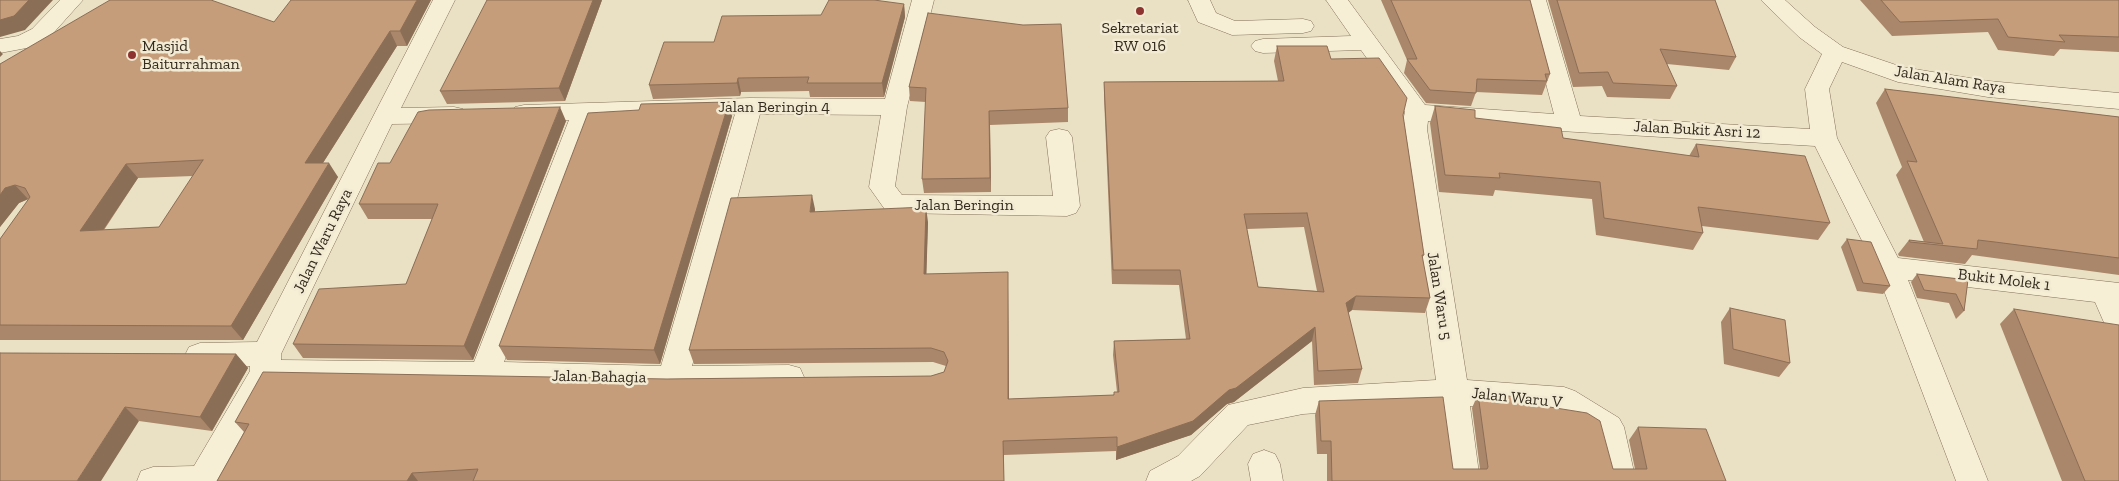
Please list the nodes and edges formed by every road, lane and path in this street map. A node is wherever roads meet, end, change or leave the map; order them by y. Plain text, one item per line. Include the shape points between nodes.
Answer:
1 (72, 0) edge
2 (444, 0) edge
3 (923, 0) edge
4 (1199, 0) edge
5 (1337, 0) edge
6 (1535, 0) edge
7 (1772, 0) edge
8 (1304, 26) dead end
9 (1368, 43) junction
10 (0, 46) edge
11 (1263, 46) dead end
12 (1835, 52) junction
13 (2119, 101) edge
14 (750, 106) junction
15 (895, 107) junction
16 (585, 111) junction
17 (1417, 112) junction
18 (384, 116) junction
19 (1570, 122) junction
20 (1059, 137) dead end
21 (1824, 138) junction
22 (1889, 267) junction
23 (2112, 293) edge
24 (2119, 326) edge
25 (178, 354) edge
26 (266, 363) junction
27 (484, 374) junction
28 (817, 377) edge
29 (673, 379) junction
30 (1453, 392) junction
31 (203, 480) edge
32 (153, 481) edge
33 (1162, 481) edge
34 (1464, 481) edge
35 (1620, 481) edge
36 (1972, 481) edge

1 - 10 street via 40,34 24,42
2 - 18 street, Jalan Waru Raya
3 - 15 street
4 - 8 street via 1206,17 1232,28
5 - 9 street
6 - 19 street
7 - 12 street, Jalan Alam Raya
9 - 11 street
9 - 17 street
12 - 13 street, Jalan Alam Raya via 1898,74 1988,89
12 - 21 street via 1817,89
14 - 15 street, Jalan Beringin 4
14 - 16 street, Jalan Beringin 4
14 - 29 street
15 - 20 street, Jalan Beringin via 882,187 895,204 1067,206
16 - 18 street, Jalan Beringin 4
16 - 27 street
17 - 19 street, Jalan Bukit Asri 12
17 - 30 street, Jalan Waru 5 via 1414,129
18 - 26 street, Jalan Waru Raya
19 - 21 street, Jalan Bukit Asri 12
21 - 22 street
22 - 23 street, Bukit Molek 1
22 - 36 street
23 - 24 street
25 - 26 street, Jalan Bahagia
26 - 27 street, Jalan Bahagia
26 - 31 street, Jalan Waru Raya
27 - 29 street, Jalan Bahagia
28 - 29 street, Jalan Bahagia
30 - 33 street, Jalan Waru V via 1303,401 1239,414 1189,466
30 - 34 street, Jalan Waru 5
30 - 35 street, Jalan Waru V via 1564,400 1608,427
31 - 32 street

